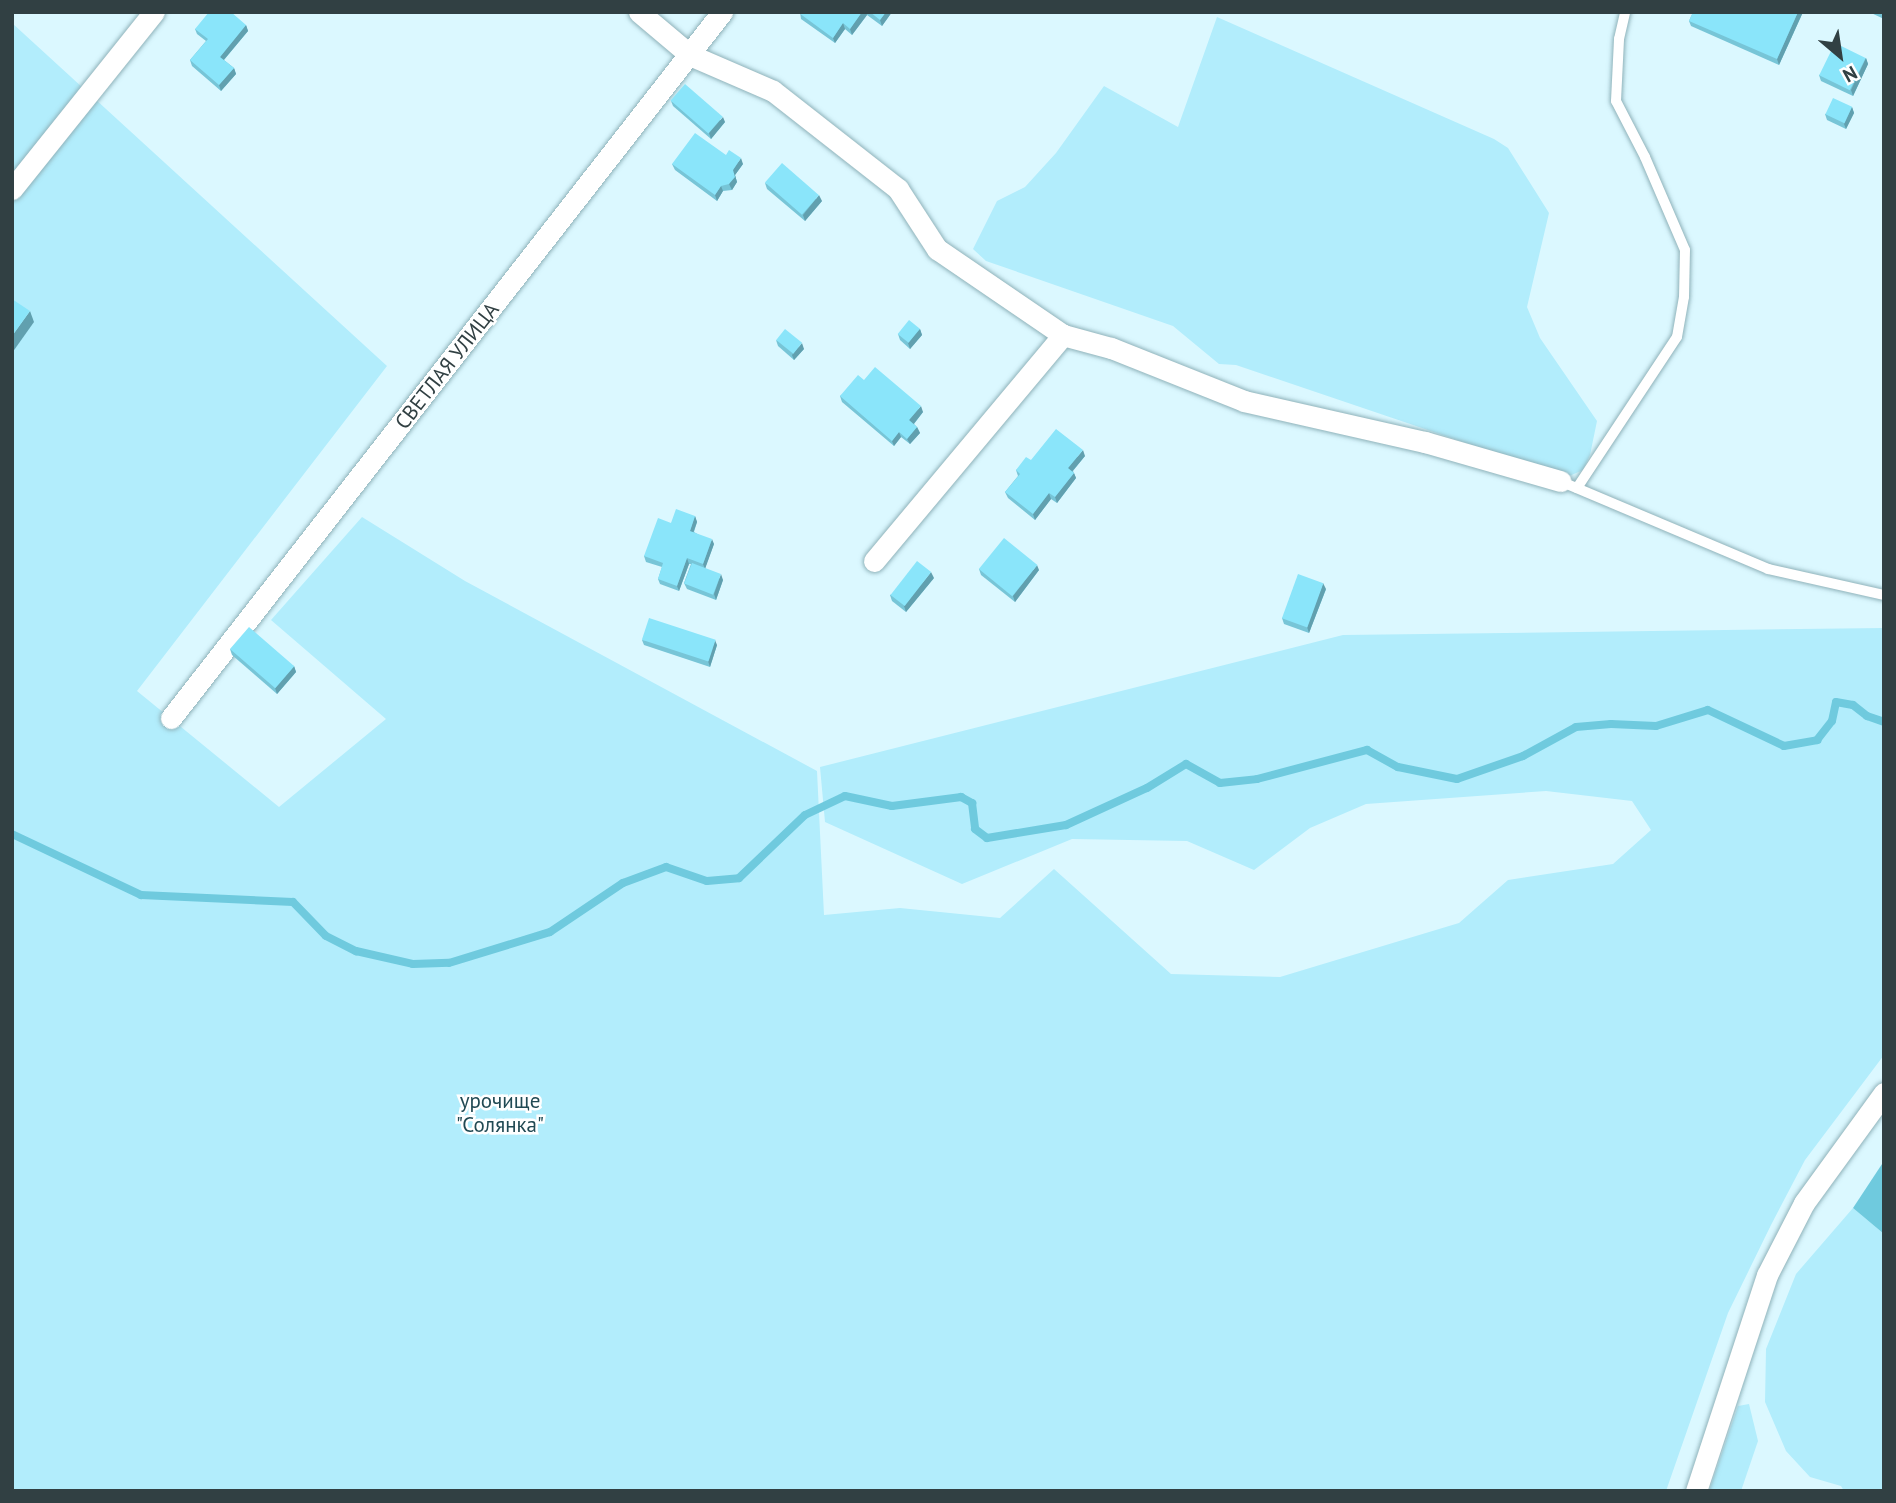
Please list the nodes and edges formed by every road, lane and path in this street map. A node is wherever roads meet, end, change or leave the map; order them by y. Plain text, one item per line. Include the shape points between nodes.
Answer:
1 (154, 12) edge
2 (639, 12) edge
3 (722, 12) edge
4 (1625, 12) edge
5 (690, 55) junction
6 (12, 189) edge
7 (1063, 335) junction
8 (1568, 484) junction
9 (874, 561) dead end
10 (1884, 595) edge
11 (171, 718) dead end
12 (1884, 1093) edge
13 (1696, 1491) edge

1 - 6 street
2 - 5 street
3 - 5 street, СВЕТЛАЯ УЛИЦА
4 - 8 lane via 1616,101 1685,250 1684,298 1677,337
5 - 7 street via 773,91 898,189 937,249
5 - 11 street, СВЕТЛАЯ УЛИЦА
7 - 8 street via 1111,348 1244,401 1425,442
7 - 9 street
8 - 10 lane via 1768,569
12 - 13 street via 1804,1203 1767,1275

